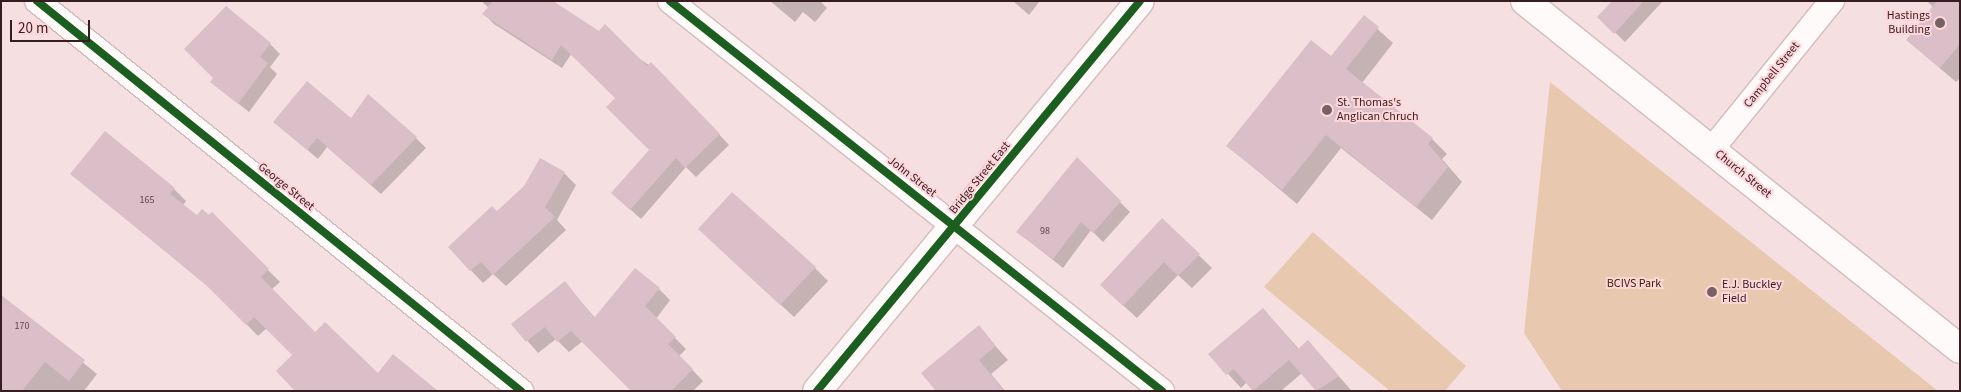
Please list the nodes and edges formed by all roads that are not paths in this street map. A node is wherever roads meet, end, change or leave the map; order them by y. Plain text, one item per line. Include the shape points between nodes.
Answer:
1 (37, 1) edge
2 (670, 1) edge
3 (1140, 1) edge
4 (1525, 1) edge
5 (1832, 1) edge
6 (1712, 149) junction
7 (956, 225) junction
8 (1960, 349) edge
9 (522, 391) edge
10 (817, 391) edge
11 (1162, 391) edge

1 - 9 street, George Street
2 - 7 street, John Street
3 - 7 street, Bridge Street East
4 - 6 street, Church Street
5 - 6 street, Campbell Street
6 - 8 street, Church Street
7 - 10 street, Bridge Street East
7 - 11 street, John Street

